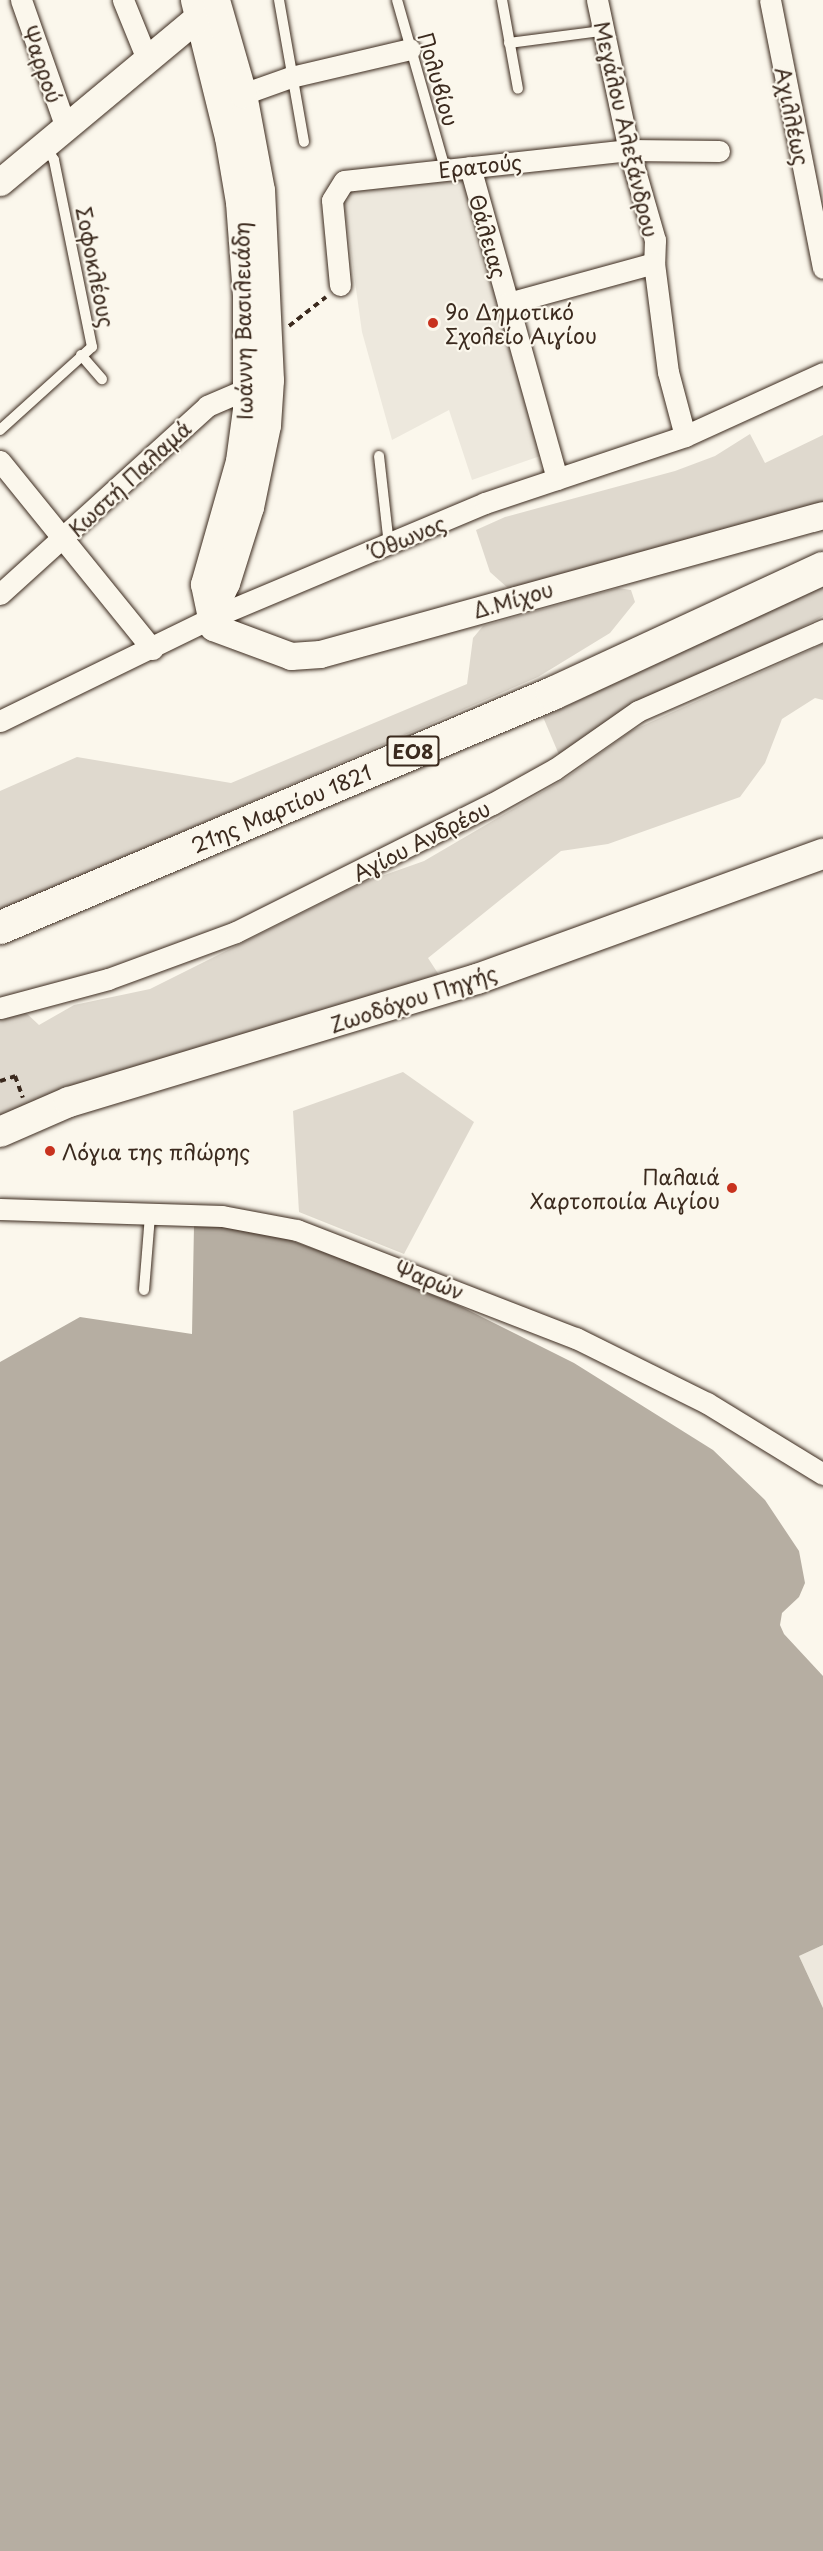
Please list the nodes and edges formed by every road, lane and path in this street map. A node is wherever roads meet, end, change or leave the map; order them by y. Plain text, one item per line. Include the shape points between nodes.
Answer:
1 (21, 0) edge
2 (123, 0) edge
3 (279, 0) edge
4 (397, 0) edge
5 (502, 0) edge
6 (597, 0) edge
7 (770, 0) edge
8 (208, 3) edge
9 (602, 31) junction
10 (509, 44) junction
11 (410, 49) junction
12 (147, 59) junction
13 (291, 77) junction
14 (518, 89) dead end
15 (243, 94) junction
16 (66, 128) junction
17 (304, 142) dead end
18 (45, 146) junction
19 (629, 150) junction
20 (719, 151) dead end
21 (470, 167) junction
22 (445, 169) junction
23 (0, 182) edge
24 (654, 262) junction
25 (823, 268) edge
26 (340, 285) joint
27 (508, 303) junction
28 (268, 342) junction
29 (81, 355) junction
30 (823, 373) edge
31 (102, 378) dead end
32 (258, 384) junction
33 (0, 430) edge
34 (685, 436) junction
35 (379, 456) dead end
36 (0, 461) edge
37 (557, 479) junction
38 (823, 515) edge
39 (63, 540) junction
40 (389, 545) junction
41 (823, 568) edge
42 (0, 594) edge
43 (209, 620) junction
44 (823, 630) edge
45 (152, 649) junction
46 (0, 721) edge
47 (823, 854) edge
48 (0, 927) edge
49 (0, 1008) edge
50 (15, 1076) dead end
51 (0, 1081) edge
52 (0, 1132) edge
53 (0, 1209) edge
54 (150, 1215) junction
55 (144, 1290) dead end
56 (823, 1474) edge

1 - 16 street, Ψαρρού
2 - 12 street
3 - 13 lane
4 - 11 lane, Πολυβίου
5 - 10 lane
6 - 9 street, Μεγάλου Αλεξάνδρου
7 - 25 street, Αχιλλέως
8 - 12 street
8 - 15 street, Ιωάννη Βασιλειάδη
8 - 32 street, Ιωάννη Βασιλειάδη via 239,202
9 - 10 lane
9 - 19 street, Μεγάλου Αλεξάνδρου
10 - 14 lane
11 - 13 street
11 - 22 lane, Πολυβίου
12 - 16 street
13 - 15 street
13 - 17 lane
15 - 28 street, Ιωάννη Βασιλειάδη via 261,190
16 - 18 street
18 - 23 street
18 - 29 lane, Σοφοκλέους via 54,160 92,347
19 - 20 street, Ερατούς
19 - 21 street, Ερατούς
19 - 24 street, Μεγάλου Αλεξάνδρου via 655,240
21 - 22 street, Ερατούς
21 - 27 street, Θάλειας
22 - 26 street, Ερατούς via 352,179 336,189 332,200
24 - 27 street
24 - 34 street, Μεγάλου Αλεξάνδρου via 668,372
26 - 28 path
27 - 37 street, Θάλειας
28 - 32 street, Ιωάννη Βασιλειάδη
29 - 31 lane
29 - 33 lane, Σοφοκλέους
30 - 34 street, Όθωνος
32 - 39 street, Κωστή Παλαμά via 207,406
32 - 43 street, Ιωάννη Βασιλειάδη via 267,425 250,507 226,583
34 - 37 street, Όθωνος
35 - 40 lane
36 - 39 street
37 - 40 street, Όθωνος via 485,503
38 - 43 street, Δ.Μίχου via 320,654 291,656 231,635 213,627
39 - 42 street, Κωστή Παλαμά
39 - 45 street
40 - 43 street, Όθωνος
41 - 48 main road, 21ης Μαρτίου 1821 / ΕΟ8 via 552,693
43 - 45 street, Όθωνος
44 - 49 street, Αγίου Ανδρέου via 638,711 589,746 492,804 236,932 108,979
45 - 46 street, Όθωνος
47 - 52 main road, Ζωοδόχου Πηγής via 477,979 69,1102
50 - 51 path
53 - 54 street, Ψαρών
54 - 55 lane
54 - 56 street, Ψαρών via 222,1216 268,1223 369,1255 621,1358 707,1403

